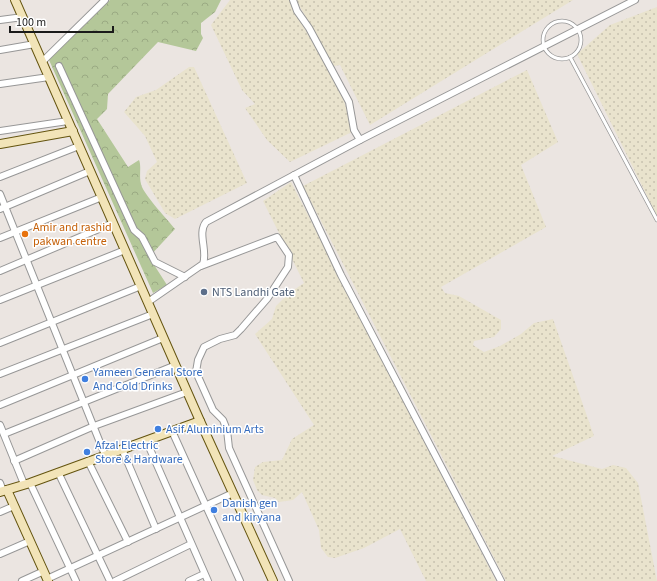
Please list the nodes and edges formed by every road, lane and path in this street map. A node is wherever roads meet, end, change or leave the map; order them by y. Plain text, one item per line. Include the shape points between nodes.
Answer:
1 (15, 0) edge
2 (105, 0) edge
3 (293, 0) edge
4 (635, 0) edge
5 (23, 17) junction
6 (0, 20) edge
7 (577, 30) junction
8 (35, 44) junction
9 (544, 47) junction
10 (0, 50) edge
11 (570, 57) junction
12 (42, 62) junction
13 (59, 66) dead end
14 (49, 77) junction
15 (0, 84) edge
16 (68, 121) junction
17 (0, 131) edge
18 (73, 131) junction
19 (360, 140) junction
20 (0, 144) edge
21 (79, 146) junction
22 (90, 171) junction
23 (294, 175) junction
24 (0, 177) edge
25 (0, 194) edge
26 (102, 197) junction
27 (3, 208) edge
28 (657, 220) edge
29 (113, 223) junction
30 (15, 231) junction
31 (0, 238) edge
32 (125, 250) junction
33 (27, 260) junction
34 (200, 267) junction
35 (0, 271) edge
36 (185, 277) junction
37 (38, 285) junction
38 (141, 286) junction
39 (0, 300) edge
40 (148, 302) junction
41 (153, 314) junction
42 (52, 322) junction
43 (163, 338) junction
44 (0, 342) edge
45 (64, 349) junction
46 (176, 365) junction
47 (0, 374) edge
48 (73, 375) junction
49 (187, 392) junction
50 (84, 401) junction
51 (0, 405) edge
52 (200, 421) junction
53 (0, 425) edge
54 (94, 426) junction
55 (172, 431) junction
56 (4, 434) junction
57 (146, 440) junction
58 (122, 449) junction
59 (105, 455) junction
60 (14, 461) junction
61 (88, 461) junction
62 (58, 472) junction
63 (27, 483) junction
64 (2, 489) edge
65 (233, 494) junction
66 (14, 506) junction
67 (206, 506) junction
68 (0, 512) edge
69 (180, 518) junction
70 (156, 529) junction
71 (30, 541) junction
72 (128, 542) junction
73 (191, 544) junction
74 (0, 554) edge
75 (98, 556) junction
76 (70, 569) junction
77 (44, 571) junction
78 (204, 574) junction
79 (48, 580) edge
80 (22, 581) edge
81 (76, 581) edge
82 (110, 581) edge
83 (115, 581) edge
84 (189, 581) edge
85 (208, 581) edge
86 (240, 581) edge
87 (273, 581) edge
88 (289, 581) edge
89 (501, 581) edge

1 - 5 street
2 - 12 street
3 - 19 street via 349,102 354,130
4 - 7 street
5 - 6 street
5 - 8 street
7 - 9 street
7 - 9 lane via 564,21 553,23 545,31
7 - 11 lane via 580,36 579,48
8 - 10 street
8 - 12 street
9 - 11 lane via 548,54 555,58
9 - 19 street
11 - 28 lane
12 - 14 street
13 - 36 street via 134,230 142,237 155,262
14 - 15 street
14 - 16 street
16 - 17 street
16 - 18 street
18 - 20 street
18 - 21 street
19 - 23 street
21 - 22 street
21 - 24 street
22 - 26 street
22 - 27 street
23 - 34 street via 206,222 202,228 205,257
23 - 89 street via 341,275
25 - 27 street
26 - 29 street
26 - 30 street
27 - 30 street
29 - 32 street
29 - 33 street
30 - 31 street
30 - 33 street
32 - 37 street
32 - 38 street
33 - 35 street
33 - 37 street
34 - 36 street
34 - 88 street via 277,237 289,255 288,267 267,299 235,335 220,339 204,348 196,372 213,410 223,420 229,448
36 - 40 street
37 - 39 street
37 - 42 street
38 - 40 street
38 - 42 street
40 - 41 street
41 - 43 street
41 - 45 street
42 - 44 street
42 - 45 street
43 - 46 street
43 - 48 street
45 - 47 street
45 - 48 street
46 - 49 street
46 - 50 street
48 - 50 street
48 - 51 street
49 - 52 street
49 - 54 street
50 - 54 street
50 - 56 street
52 - 55 street
52 - 65 street
53 - 56 street
54 - 59 street
54 - 60 street
55 - 57 street
55 - 67 street
56 - 60 street
57 - 58 street
57 - 69 street
58 - 59 street
58 - 70 street
59 - 61 street
60 - 63 street
61 - 62 street
61 - 72 street
62 - 63 street
62 - 75 street
63 - 64 street
63 - 76 street
64 - 66 street
65 - 67 street
65 - 87 street
66 - 68 street
66 - 71 street
67 - 69 street
67 - 86 street
69 - 70 street
69 - 73 street
70 - 72 street
71 - 74 street
71 - 77 street
72 - 75 street
73 - 78 street
73 - 83 street
75 - 76 street
75 - 82 street
76 - 79 street
76 - 81 street
77 - 79 street
77 - 80 street
78 - 84 street
78 - 85 street

